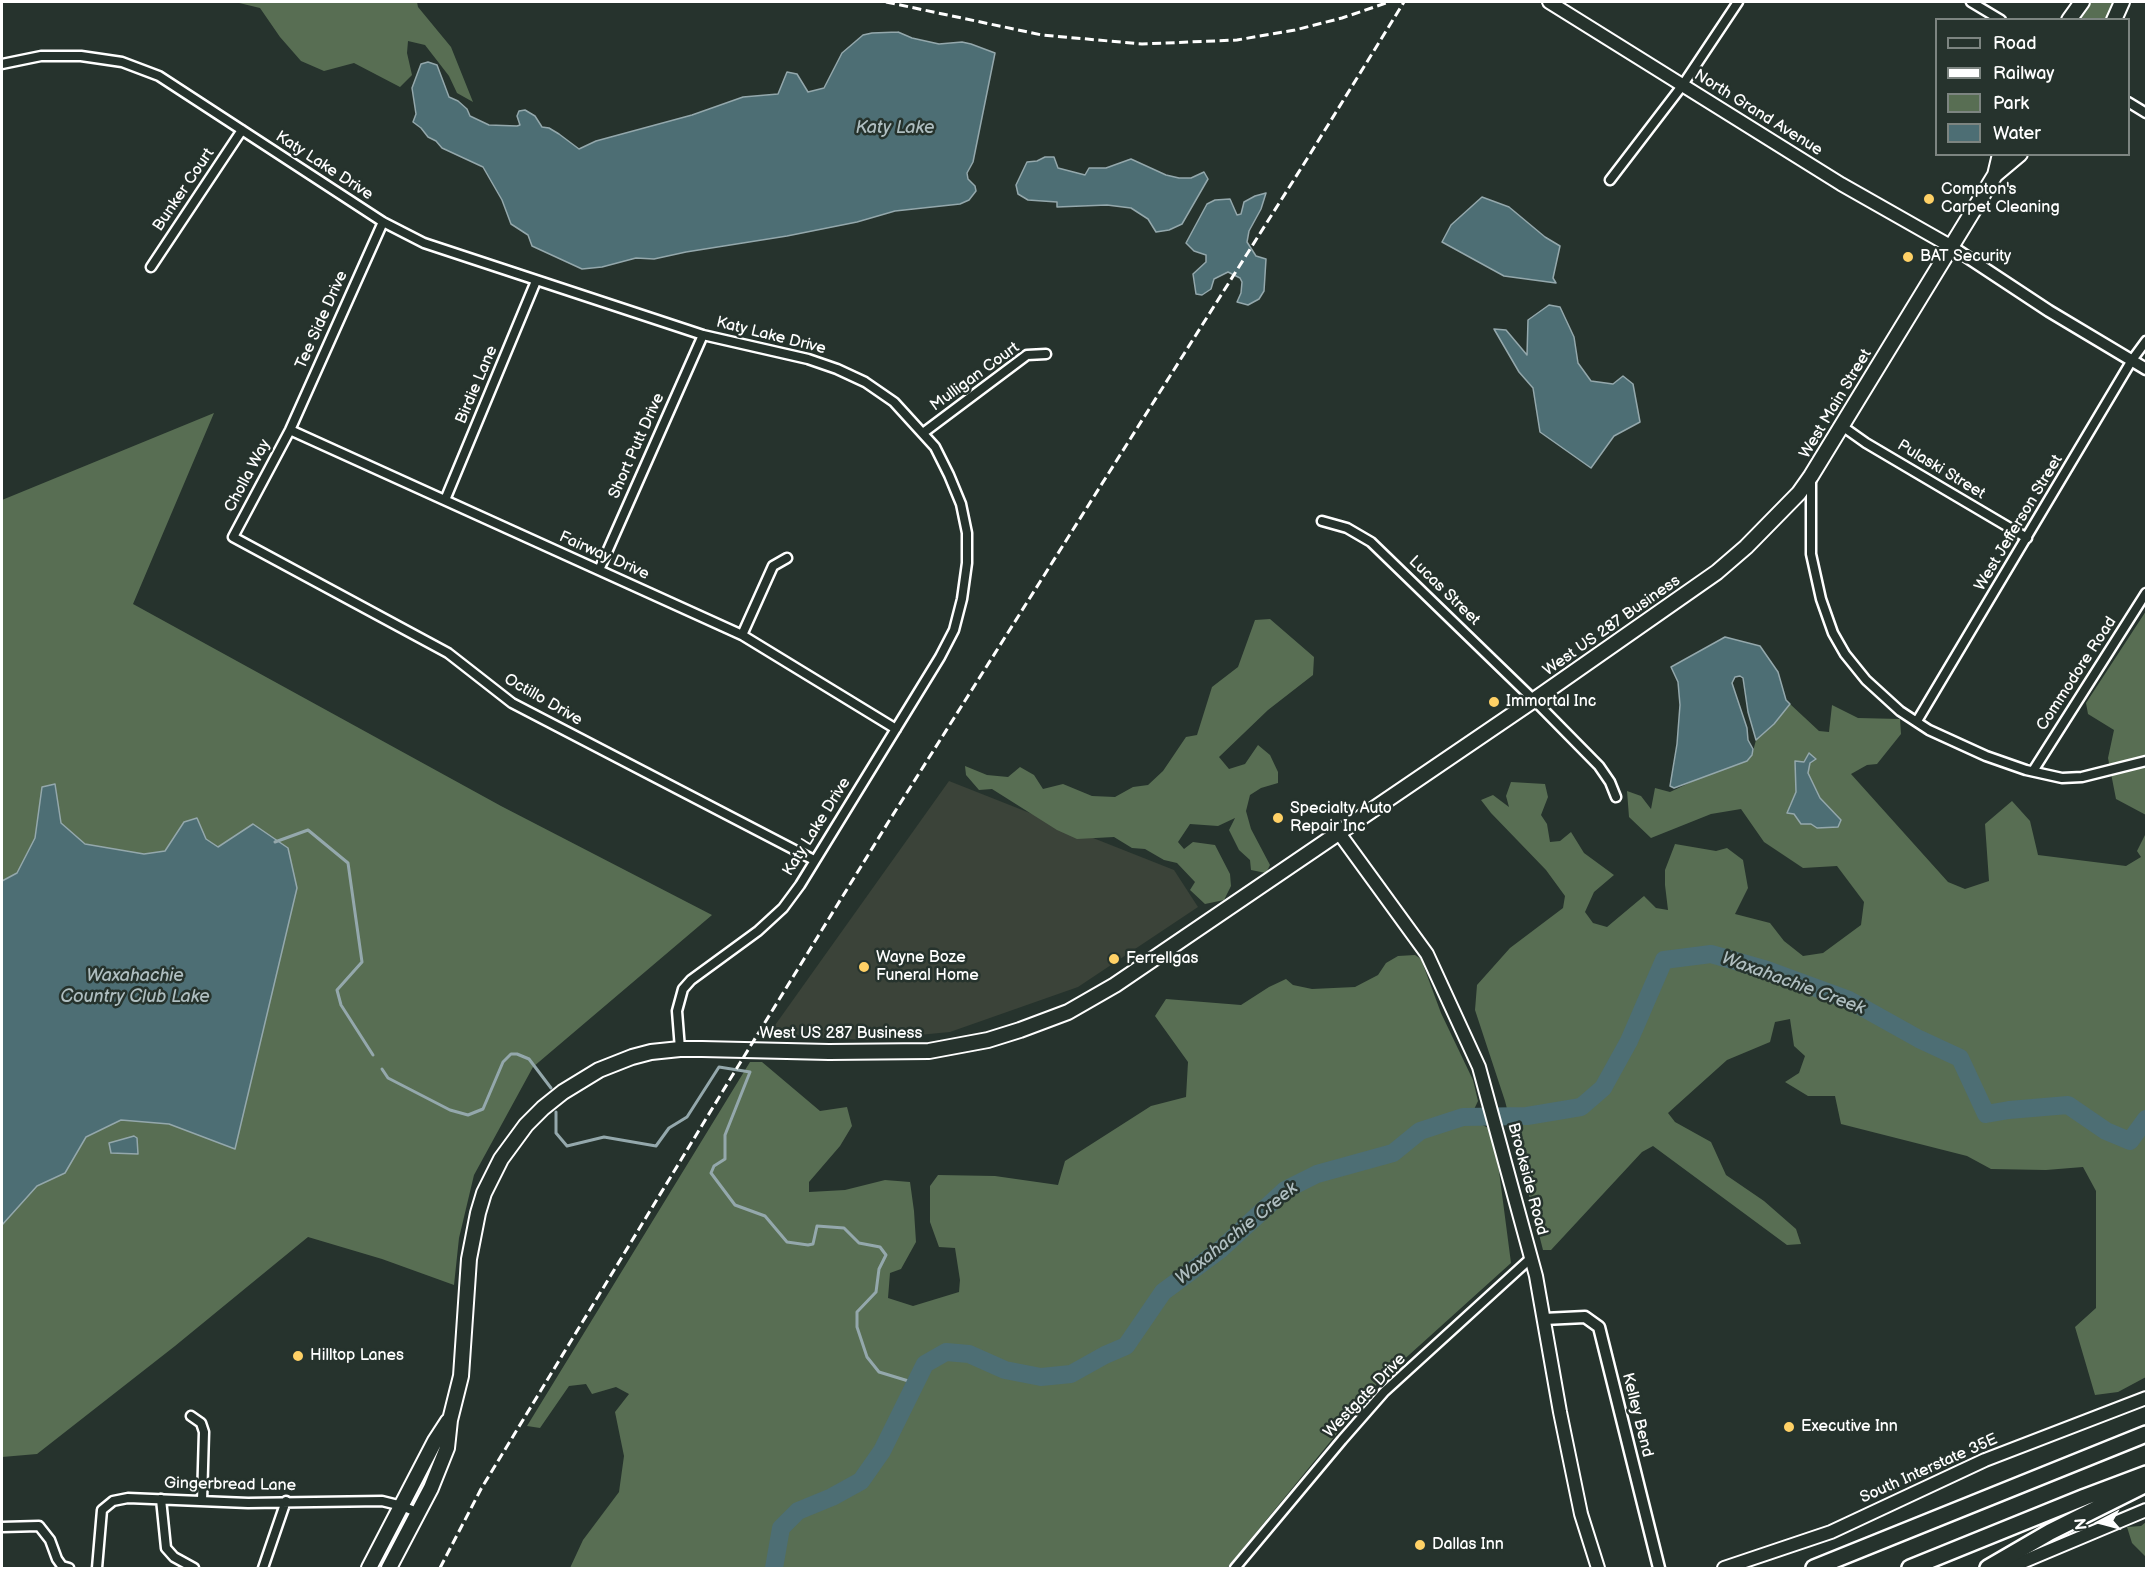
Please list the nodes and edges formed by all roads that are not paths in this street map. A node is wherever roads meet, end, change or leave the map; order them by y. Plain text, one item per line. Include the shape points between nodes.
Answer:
1 (1549, 2) edge
2 (1738, 2) edge
3 (1971, 2) edge
4 (2082, 2) edge
5 (2122, 2) edge
6 (1998, 18) edge
7 (2070, 18) edge
8 (2115, 18) edge
9 (2, 64) edge
10 (1683, 86) junction
11 (2130, 103) edge
12 (2146, 113) edge
13 (242, 130) junction
14 (2000, 156) edge
15 (2018, 156) edge
16 (1995, 175) junction
17 (1610, 180) dead end
18 (383, 222) junction
19 (1952, 247) junction
20 (151, 267) dead end
21 (536, 281) junction
22 (703, 335) junction
23 (2146, 341) edge
24 (1047, 354) dead end
25 (2132, 360) junction
26 (2146, 369) edge
27 (1842, 426) junction
28 (290, 430) junction
29 (923, 433) junction
30 (1811, 476) junction
31 (445, 500) junction
32 (1322, 521) dead end
33 (233, 537) joint
34 (2027, 538) junction
35 (787, 558) dead end
36 (599, 570) junction
37 (2146, 593) edge
38 (742, 635) junction
39 (1534, 700) junction
40 (1917, 721) junction
41 (896, 729) junction
42 (2146, 761) edge
43 (2033, 771) junction
44 (1616, 797) dead end
45 (1339, 833) junction
46 (814, 860) junction
47 (680, 1049) junction
48 (1531, 1258) junction
49 (1544, 1319) junction
50 (2146, 1398) edge
51 (191, 1416) dead end
52 (450, 1419) junction
53 (2146, 1434) edge
54 (2146, 1474) edge
55 (2146, 1484) edge
56 (161, 1499) junction
57 (202, 1501) junction
58 (286, 1501) junction
59 (402, 1506) junction
60 (2146, 1510) edge
61 (419, 1513) junction
62 (2, 1527) edge
63 (69, 1569) edge
64 (97, 1569) edge
65 (194, 1569) edge
66 (263, 1569) edge
67 (369, 1569) edge
68 (389, 1569) edge
69 (1235, 1569) edge
70 (1598, 1569) edge
71 (1659, 1569) edge
72 (1724, 1569) edge
73 (1814, 1569) edge
74 (1910, 1569) edge
75 (1988, 1569) edge
76 (2008, 1569) edge

1 - 10 main road, North Grand Avenue
2 - 10 street
3 - 6 street
4 - 7 main road
5 - 8 main road
9 - 13 street, Katy Lake Drive via 41,56 122,62 159,76
10 - 17 street
10 - 19 main road, North Grand Avenue
11 - 12 street
13 - 18 street, Katy Lake Drive
13 - 20 street, Bunker Court
14 - 16 main road, West Main Street
15 - 16 main road, West Main Street
16 - 19 main road, West Main Street
18 - 21 street, Katy Lake Drive via 424,243
18 - 28 street, Tee Side Drive
19 - 25 street
19 - 27 main road, West Main Street
21 - 22 street, Katy Lake Drive
21 - 31 street, Birdie Lane
22 - 29 street, Katy Lake Drive via 808,359 865,381 894,402
22 - 36 street, Short Putt Drive
23 - 25 street, West Jefferson Street
24 - 29 street, Mulligan Court via 1027,355
25 - 26 street
25 - 34 street, West Jefferson Street
27 - 30 main road, West Main Street
27 - 34 street, Pulaski Street
28 - 31 street, Fairway Drive
28 - 33 street, Cholla Way
29 - 41 street, Katy Lake Drive via 935,447 960,504 967,533 967,563 954,630
30 - 39 main road, West US 287 Business via 1784,509 1717,572
30 - 40 street, West Main Street via 1811,554 1833,633 1866,680
31 - 36 street, Fairway Drive
32 - 39 street, Lucas Street via 1347,528 1371,543
33 - 46 street, Octillo Drive via 448,653 512,703
34 - 40 street, West Jefferson Street
35 - 38 street via 772,566
36 - 38 street, Fairway Drive
37 - 43 street, Commodore Road
38 - 41 street, Fairway Drive
39 - 44 street, Lucas Street via 1599,766
39 - 45 main road, West US 287 Business
40 - 43 street, West Main Street via 1986,756
41 - 46 street, Katy Lake Drive
42 - 43 street, West Main Street via 2082,777 2062,778
45 - 47 main road, West US 287 Business via 1115,985 1068,1012 1020,1030 929,1051
45 - 48 main road, Brookside Road via 1427,954 1471,1047
46 - 47 street, Katy Lake Drive via 783,908 683,989 677,1011
47 - 52 main road, West US 287 Business via 632,1057 583,1079 543,1107 501,1159 484,1193 473,1234 462,1369
48 - 49 main road, Brookside Road
48 - 69 street, Westgate Drive via 1384,1392
49 - 70 main road, Brookside Road via 1581,1514
49 - 71 street, Kelley Bend via 1585,1317 1599,1327
50 - 72 main road, South Interstate 35E via 1985,1460 1831,1532
51 - 57 street via 201,1423 204,1432
52 - 59 main road, West US 287 Business
52 - 61 main road, West US 287 Business via 447,1448
53 - 73 highway
54 - 74 highway
55 - 75 highway via 2050,1532
56 - 57 street, Gingerbread Lane
56 - 64 street, Gingerbread Lane via 128,1498 107,1504 102,1510
56 - 65 street via 166,1548
57 - 58 street, Gingerbread Lane
58 - 59 street, Gingerbread Lane via 382,1501
58 - 66 street
59 - 61 street, Gingerbread Lane
59 - 67 main road, West US 287 Business
60 - 76 main road
61 - 68 main road, West US 287 Business
62 - 63 street via 39,1526 57,1559

